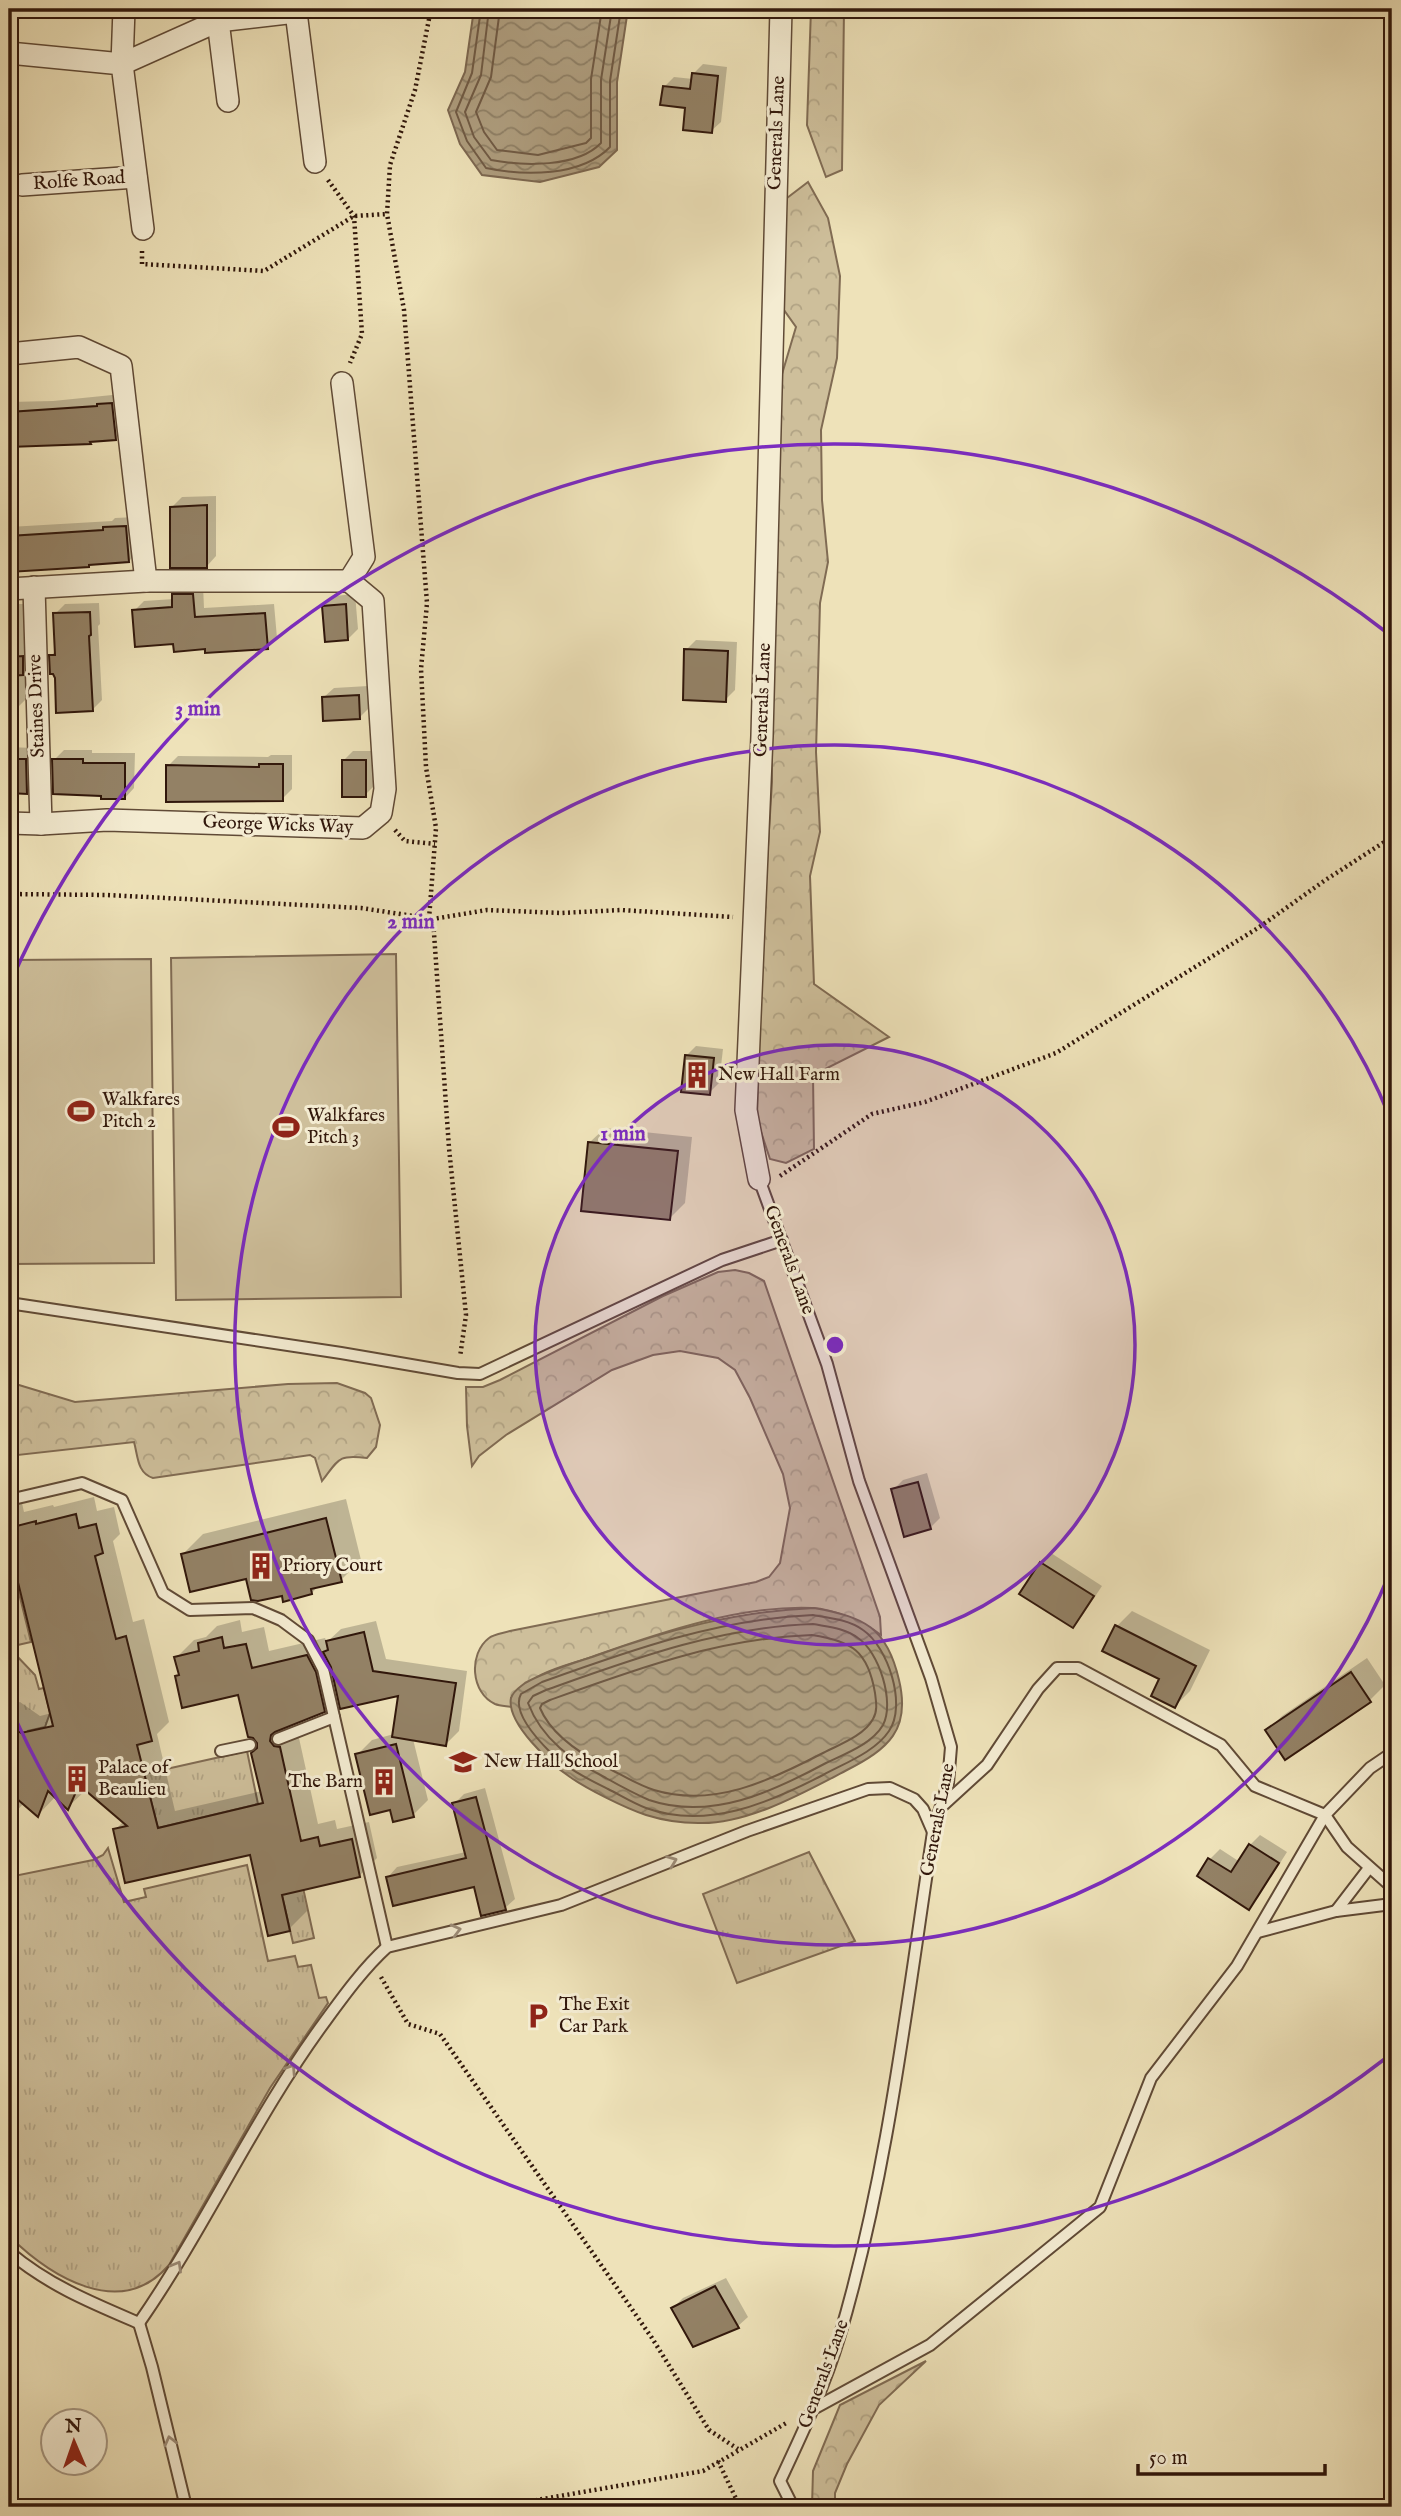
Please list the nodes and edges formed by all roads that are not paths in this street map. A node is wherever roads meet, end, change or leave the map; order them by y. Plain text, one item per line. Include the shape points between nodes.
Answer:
1 (124, 9) edge
2 (780, 9) edge
3 (296, 10) edge
4 (218, 22) junction
5 (9, 53) edge
6 (122, 64) junction
7 (228, 101) dead end
8 (315, 162) road end
9 (136, 177) junction
10 (22, 185) dead end
11 (143, 229) road end
12 (9, 354) edge
13 (342, 383) road end
14 (146, 581) junction
15 (349, 581) junction
16 (34, 587) junction
17 (9, 589) edge
18 (9, 823) edge
19 (41, 824) junction
20 (760, 1184) joint
21 (782, 1240) junction
22 (9, 1304) edge
23 (9, 1500) edge
24 (334, 1717) junction
25 (278, 1739) dead end
26 (250, 1745) dead end
27 (221, 1751) dead end
28 (1392, 1753) edge
29 (939, 1809) junction
30 (1325, 1815) junction
31 (933, 1832) junction
32 (1369, 1868) junction
33 (1392, 1887) edge
34 (1392, 1905) edge
35 (1336, 1911) junction
36 (1258, 1932) junction
37 (387, 1947) junction
38 (9, 2252) edge
39 (139, 2323) junction
40 (813, 2409) junction
41 (186, 2507) edge
42 (793, 2507) edge

1 - 6 street, Rolfe Road
2 - 20 street, Generals Lane via 746,1110
3 - 4 street
3 - 8 street
4 - 6 street
4 - 7 street
5 - 6 street
6 - 9 street, Rolfe Road
9 - 10 street, Rolfe Road
9 - 11 street, Rolfe Road
12 - 14 street via 79,347 121,366
13 - 15 street via 364,557
14 - 15 street
14 - 16 street
15 - 19 street, George Wicks Way via 373,601 386,789 381,813 363,828 107,820
16 - 17 street
16 - 19 street, Staines Drive
18 - 19 street, George Wicks Way
20 - 21 lane, Generals Lane
21 - 22 lane via 722,1260 480,1374
21 - 29 lane, Generals Lane via 951,1747 948,1783
23 - 24 lane via 82,1483 122,1500 163,1593 190,1611 253,1608 281,1620 308,1640 323,1669
24 - 25 lane
24 - 37 lane
26 - 27 lane
28 - 30 lane
29 - 30 lane via 988,1765 1057,1668 1078,1668 1221,1745 1255,1786
29 - 31 lane, Generals Lane
30 - 32 lane via 1347,1847
30 - 36 lane
37 -> 31 lane via 561,1905 868,1788 890,1788 914,1799
31 - 40 lane, Generals Lane via 879,2176 838,2341
32 - 33 lane
32 - 35 lane
34 - 35 lane
35 - 36 lane
36 - 40 lane via 1151,2078 1100,2207 930,2344
39 -> 37 lane via 171,2277 296,2061 369,1963
38 - 39 lane via 64,2290
41 -> 39 lane
40 - 42 lane, Generals Lane via 780,2480

